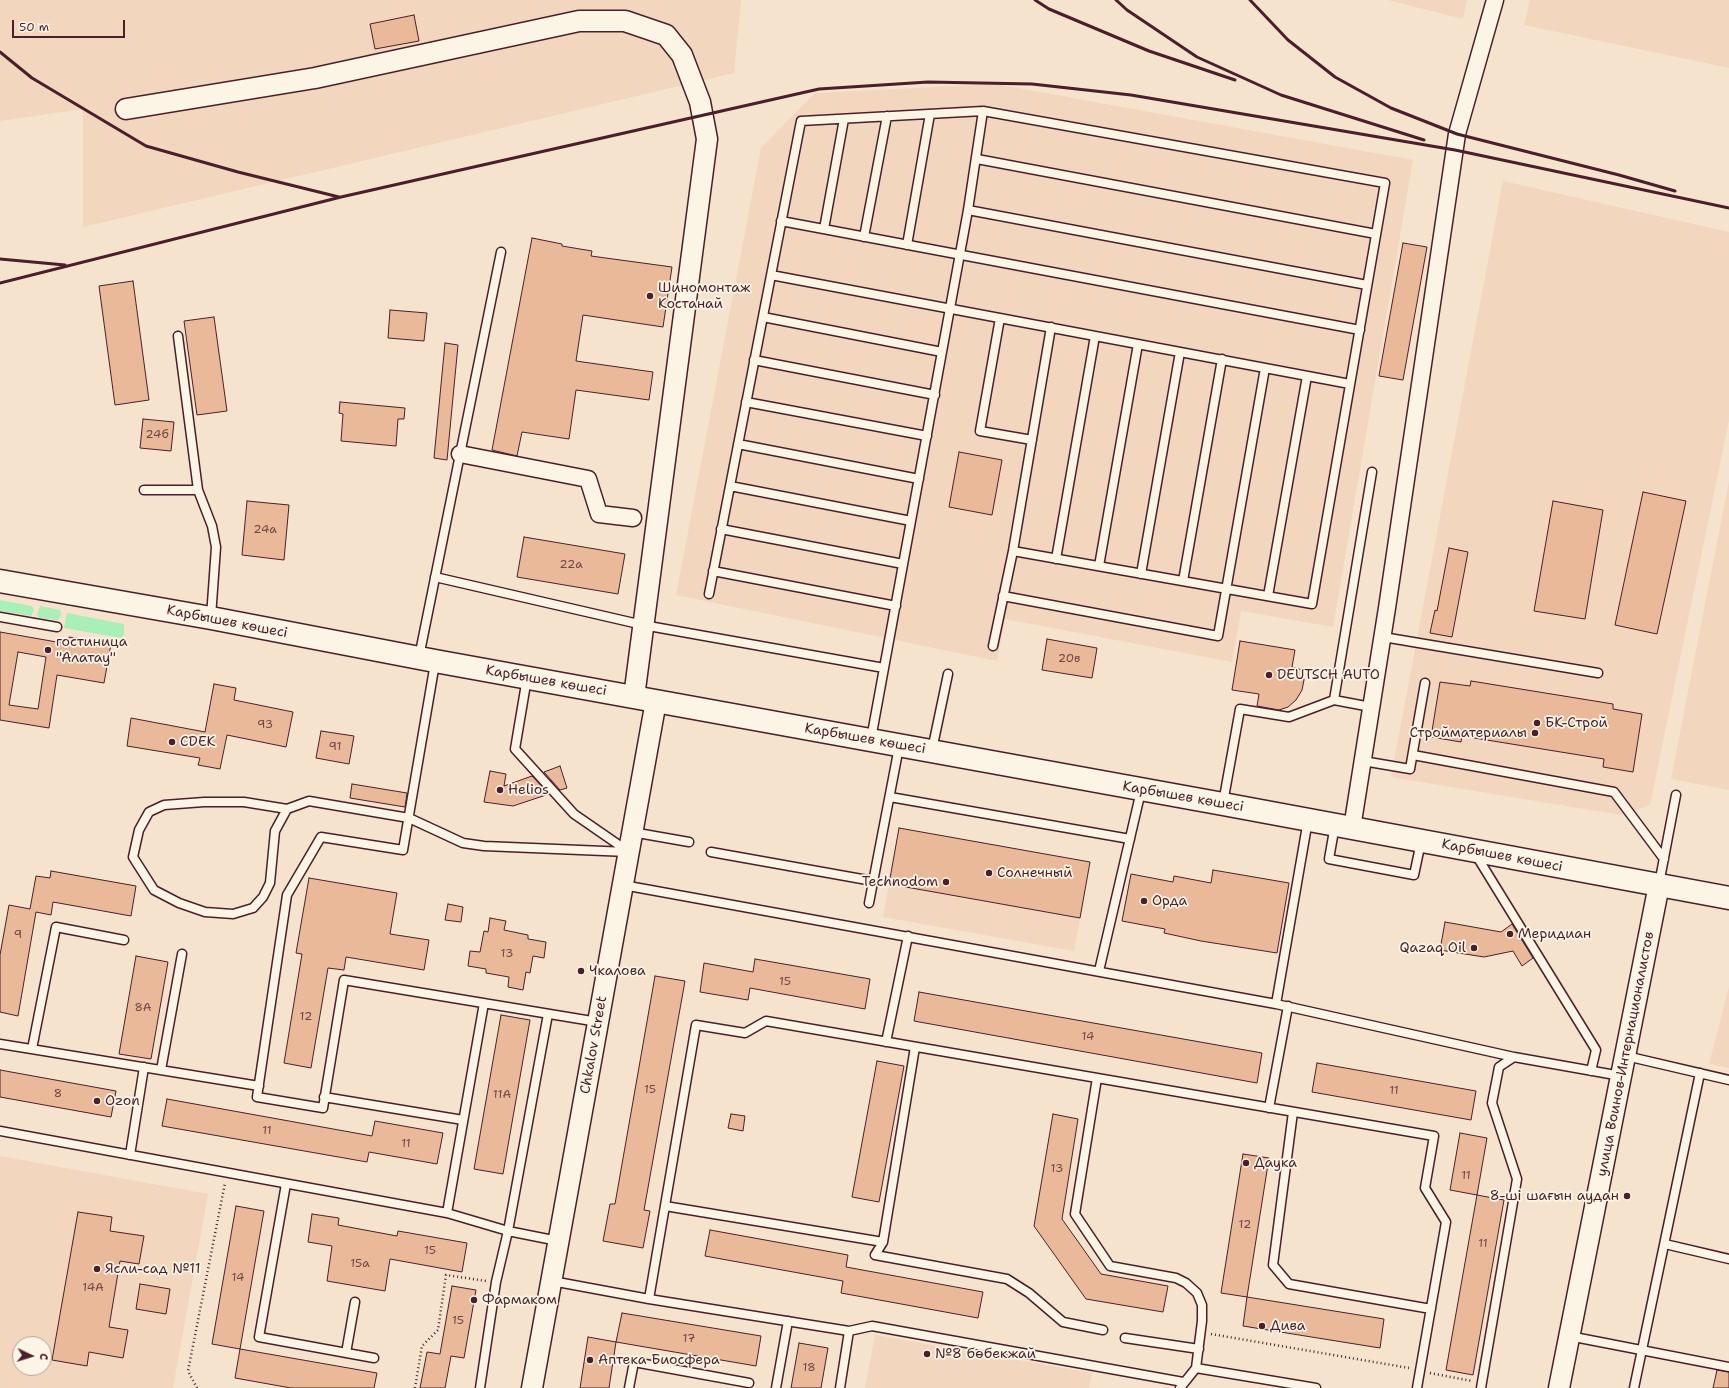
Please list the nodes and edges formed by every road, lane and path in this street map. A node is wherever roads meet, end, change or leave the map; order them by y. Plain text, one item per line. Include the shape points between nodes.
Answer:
1 (1495, 0) edge
2 (126, 109) dead end
3 (984, 111) junction
4 (930, 114) junction
5 (887, 116) junction
6 (844, 118) junction
7 (977, 159) junction
8 (968, 210) junction
9 (781, 221) junction
10 (824, 229) junction
11 (1376, 234) junction
12 (864, 237) junction
13 (907, 245) junction
14 (501, 252) dead end
15 (960, 255) junction
16 (771, 274) junction
17 (1367, 286) junction
18 (950, 308) junction
19 (763, 317) junction
20 (1000, 318) junction
21 (1051, 327) junction
22 (1360, 330) junction
23 (178, 336) dead end
24 (1096, 336) junction
25 (1138, 344) junction
26 (942, 352) junction
27 (1180, 352) junction
28 (1222, 359) junction
29 (754, 360) junction
30 (1265, 368) junction
31 (1307, 376) junction
32 (1350, 384) junction
33 (935, 395) junction
34 (746, 402) junction
35 (927, 436) junction
36 (1032, 440) junction
37 (738, 444) junction
38 (460, 454) junction
39 (1372, 472) dead end
40 (919, 479) junction
41 (730, 486) junction
42 (144, 490) dead end
43 (198, 490) junction
44 (633, 518) dead end
45 (911, 522) junction
46 (721, 529) junction
47 (1013, 551) junction
48 (1056, 559) junction
49 (903, 564) junction
50 (1098, 566) junction
51 (713, 571) junction
52 (1141, 574) junction
53 (435, 577) junction
54 (1183, 581) junction
55 (0, 582) edge
56 (1226, 589) junction
57 (709, 594) dead end
58 (1003, 596) junction
59 (1268, 596) junction
60 (896, 606) junction
61 (0, 617) edge
62 (211, 618) junction
63 (643, 625) junction
64 (57, 627) dead end
65 (1383, 637) junction
66 (993, 646) dead end
67 (427, 660) junction
68 (884, 668) junction
69 (1598, 673) dead end
70 (948, 674) dead end
71 (527, 678) junction
72 (1425, 682) dead end
73 (634, 697) junction
74 (1334, 700) junction
75 (656, 701) junction
76 (1371, 707) junction
77 (871, 740) junction
78 (900, 745) junction
79 (932, 751) junction
80 (1413, 755) junction
81 (1363, 761) junction
82 (1142, 789) junction
83 (1676, 795) dead end
84 (890, 796) junction
85 (1223, 804) junction
86 (287, 809) junction
87 (409, 818) junction
88 (1308, 820) junction
89 (1344, 826) junction
90 (632, 832) junction
91 (1130, 839) junction
92 (1421, 840) junction
93 (689, 842) dead end
94 (1474, 850) junction
95 (629, 852) junction
96 (711, 852) dead end
97 (1664, 859) junction
98 (873, 881) junction
99 (623, 885) junction
100 (1659, 885) junction
101 (1729, 898) edge
102 (869, 903) dead end
103 (908, 936) junction
104 (124, 940) dead end
105 (182, 954) dead end
106 (1098, 971) junction
107 (484, 1003) junction
108 (1276, 1004) junction
109 (1288, 1006) junction
110 (548, 1014) junction
111 (598, 1022) junction
112 (886, 1042) junction
113 (0, 1044) edge
114 (915, 1047) junction
115 (32, 1049) junction
116 (1626, 1056) junction
117 (1514, 1057) junction
118 (144, 1067) junction
119 (161, 1070) junction
120 (1591, 1071) junction
121 (1700, 1073) junction
122 (1622, 1076) junction
123 (1097, 1078) junction
124 (1729, 1080) edge
125 (259, 1086) junction
126 (324, 1097) junction
127 (1269, 1108) junction
128 (1293, 1112) junction
129 (463, 1120) junction
130 (0, 1131) edge
131 (130, 1155) junction
132 (227, 1173) junction
133 (286, 1184) junction
134 (665, 1206) junction
135 (447, 1213) junction
136 (508, 1231) junction
137 (559, 1241) junction
138 (883, 1242) junction
139 (1665, 1244) junction
140 (1729, 1259) edge
141 (552, 1281) junction
142 (496, 1282) junction
143 (649, 1299) junction
144 (355, 1302) dead end
145 (1430, 1309) junction
146 (788, 1321) junction
147 (1103, 1330) dead end
148 (849, 1332) junction
149 (1201, 1332) junction
150 (1570, 1336) junction
151 (1125, 1338) dead end
152 (1198, 1349) junction
153 (1642, 1350) junction
154 (346, 1353) junction
155 (374, 1358) dead end
156 (1729, 1367) edge
157 (1196, 1368) junction
158 (1420, 1371) junction
159 (749, 1383) dead end
160 (1181, 1385) edge
161 (1481, 1386) edge
162 (197, 1388) edge
163 (414, 1388) edge
164 (480, 1388) edge
165 (532, 1388) edge
166 (629, 1388) edge
167 (776, 1388) edge
168 (840, 1388) edge
169 (1316, 1388) edge
170 (1417, 1388) edge
171 (1559, 1388) edge
172 (1634, 1388) edge

1 - 65 street via 1457,134
2 - 63 street via 315,78 579,21 625,21 666,35 682,55 700,102 707,139
3 - 4 lane
3 - 7 lane
3 - 11 lane via 1385,183
4 - 5 lane
4 - 13 lane
5 - 6 lane
5 - 12 lane
6 - 9 lane via 801,121
6 - 10 lane
7 - 8 lane
7 - 11 lane
8 - 15 lane
8 - 17 lane
9 - 10 lane
9 - 16 lane
10 - 12 lane
11 - 17 lane
12 - 13 lane
13 - 15 lane
14 - 38 lane
15 - 18 lane
15 - 22 lane
16 - 18 lane
16 - 19 lane
17 - 22 lane
18 - 20 lane
18 - 26 lane
19 - 26 lane
19 - 29 lane
20 - 21 lane
20 - 36 lane via 980,431
21 - 24 lane
21 - 36 lane
22 - 32 lane
23 - 43 lane
24 - 25 lane
24 - 48 lane
25 - 27 lane
25 - 50 lane
26 - 33 lane
27 - 28 lane
27 - 52 lane
28 - 30 lane
28 - 54 lane
29 - 33 lane
29 - 34 lane
30 - 31 lane
30 - 56 lane
31 - 32 lane
31 - 59 lane
32 - 59 lane via 1312,604
33 - 35 lane
34 - 35 lane
34 - 37 lane
35 - 40 lane
36 - 47 lane
37 - 40 lane
37 - 41 lane
38 - 44 street via 588,479 599,514
38 - 53 lane
39 - 74 lane
40 - 45 lane
41 - 45 lane
41 - 46 lane
42 - 43 lane
43 - 62 lane via 212,526 216,547
45 - 49 lane
46 - 49 lane
46 - 51 lane
47 - 48 lane
47 - 58 lane
48 - 50 lane
49 - 60 lane
50 - 52 lane
51 - 57 lane
51 - 60 lane
52 - 54 lane
53 - 63 lane
53 - 67 lane
54 - 56 lane
55 - 62 main road, Карбышев көшесі
56 - 58 lane via 1218,636
56 - 59 lane
58 - 66 lane
60 - 68 lane
61 - 64 lane
62 - 67 main road, Карбышев көшесі
63 - 68 lane
63 - 73 street
65 - 69 lane
65 - 76 street
67 - 71 main road, Карбышев көшесі
67 - 87 lane
68 - 77 lane
70 - 79 lane
71 - 73 main road, Карбышев көшесі
71 - 95 lane via 515,749 574,814
72 - 80 lane
73 - 75 main road, Карбышев көшесі
74 - 76 lane
74 - 85 lane via 1289,717 1240,709
75 - 77 main road, Карбышев көшесі
75 - 90 street, Chkalov Street
76 - 81 street
77 - 78 main road, Карбышев көшесі
78 - 79 main road, Карбышев көшесі
78 - 84 lane
79 - 82 main road, Карбышев көшесі
80 - 81 lane via 1410,769
80 - 97 lane via 1614,792
81 - 89 street
82 - 85 main road, Карбышев көшесі
82 - 91 lane
83 - 97 lane
84 - 91 lane
84 - 98 lane
85 - 88 main road, Карбышев көшесі
86 - 86 lane via 275,832 270,882 263,897 253,908 233,914 212,913 179,904 154,890 134,857 139,830 149,812 164,805 244,802
86 - 87 lane via 309,801
87 - 95 lane via 463,842 484,846
87 - 125 lane via 404,850 321,837 286,895
88 - 89 main road, Карбышев көшесі
88 - 108 lane
89 - 92 main road, Карбышев көшесі
89 - 92 lane via 1329,859 1414,875
90 - 93 lane
90 - 95 street, Chkalov Street
91 - 106 lane
92 - 94 main road, Карбышев көшесі
94 - 100 main road, Карбышев көшесі
94 - 120 lane via 1596,1050
95 - 99 street, Chkalov Street
96 - 98 lane
97 - 100 lane
98 - 102 lane
99 - 103 lane
99 - 111 street, Chkalov Street
100 - 101 main road, Карбышев көшесі
100 - 116 street, улица Воинов-Интернационалистов
103 - 106 lane
103 - 112 lane
104 - 115 lane via 56,926
105 - 119 lane
106 - 108 lane
107 - 110 lane
107 - 126 lane via 344,980
107 - 129 lane
108 - 109 lane
109 - 117 lane
109 - 127 lane
110 - 111 lane
110 - 136 lane
111 - 137 street, Chkalov Street
112 - 114 lane
112 - 134 lane via 766,1021 745,1033 696,1025
113 - 115 lane
114 - 123 lane
114 - 138 lane
115 - 118 lane
116 - 121 lane
116 - 122 street, улица Воинов-Интернационалистов
117 - 120 lane
117 - 161 lane via 1499,1067 1492,1103 1517,1179
118 - 119 lane
118 - 131 lane
119 - 125 lane
120 - 122 lane
121 - 124 lane
121 - 139 lane
122 - 150 street, улица Воинов-Интернационалистов
123 - 127 lane
123 - 149 lane via 1075,1214 1110,1266 1176,1278 1197,1293 1202,1305
125 - 126 lane via 257,1097 323,1108
126 - 129 lane
127 - 128 lane
128 - 145 lane via 1273,1265 1289,1284
128 - 145 lane via 1434,1136 1425,1188 1446,1222
129 - 135 lane
130 - 131 lane
131 - 132 lane
132 - 133 lane
132 - 162 path via 188,1371
133 - 135 lane
133 - 154 lane via 259,1337
134 - 138 lane
134 - 143 lane
135 - 136 lane
136 - 137 lane
136 - 142 lane
137 - 141 street, Chkalov Street
138 - 147 lane via 875,1255 1007,1279 1029,1292 1063,1322
139 - 140 lane
139 - 153 lane
141 - 143 lane
141 - 165 street, Chkalov Street
142 - 163 path via 446,1275 438,1330 422,1346
142 - 164 lane
143 - 146 lane
144 - 154 lane
145 - 158 lane
146 - 148 lane
146 - 167 lane
148 - 160 lane via 872,1326
148 - 168 lane
149 - 152 lane
149 - 158 path
150 - 153 lane
150 - 171 street, улица Воинов-Интернационалистов
151 - 152 lane
152 - 157 lane
153 - 156 lane
153 - 172 lane
154 - 155 lane
157 - 160 lane
157 - 169 lane
158 - 161 path
158 - 170 lane
159 - 166 lane via 634,1362

